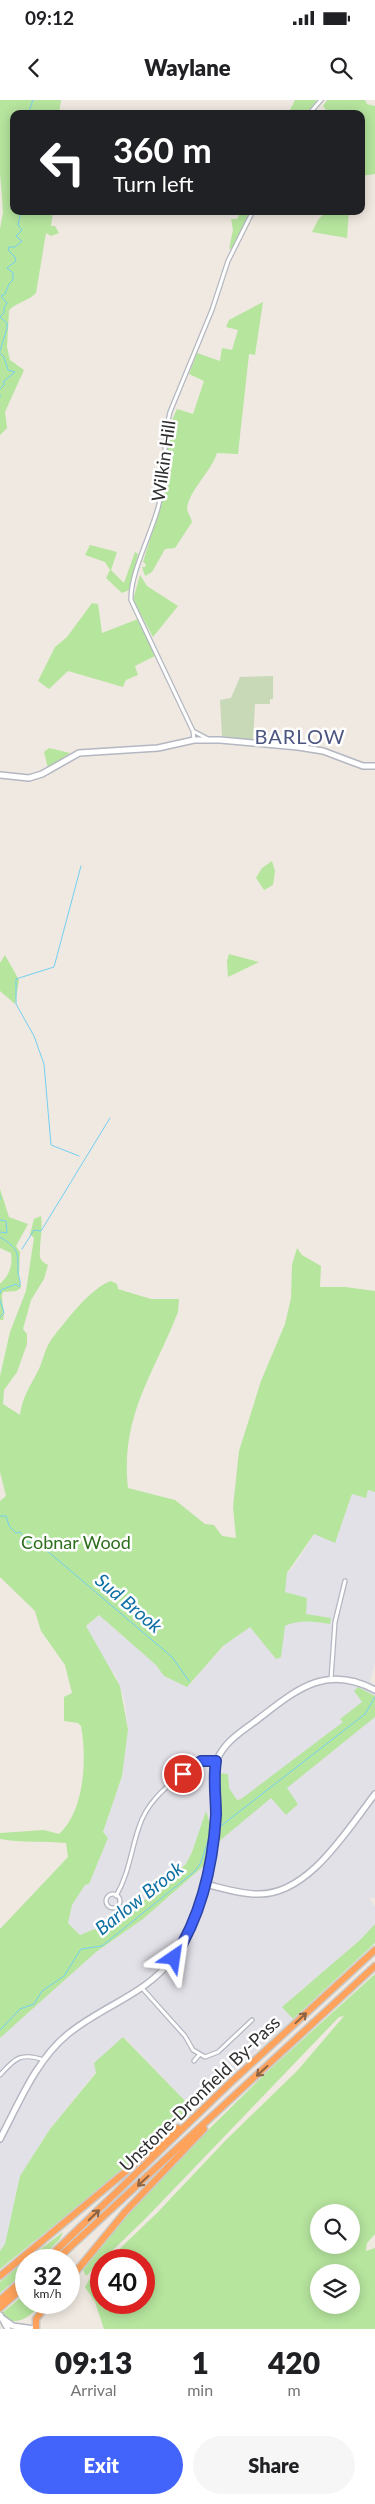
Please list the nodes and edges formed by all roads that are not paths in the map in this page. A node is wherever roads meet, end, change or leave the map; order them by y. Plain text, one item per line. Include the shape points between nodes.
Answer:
1 (321, 100) edge
2 (312, 110) edge
3 (251, 215) edge
4 (193, 731) junction
5 (194, 740) junction
6 (209, 740) junction
7 (375, 766) edge
8 (0, 775) edge
9 (345, 1581) dead end
10 (331, 1679) junction
11 (372, 1689) edge
12 (216, 1761) junction
13 (375, 1794) edge
14 (205, 1884) junction
15 (116, 1896) junction
16 (375, 1950) edge
17 (375, 1966) edge
18 (142, 1988) junction
19 (252, 2020) dead end
20 (199, 2055) junction
21 (45, 2060) junction
22 (194, 2061) dead end
23 (0, 2075) edge
24 (229, 2084) junction
25 (227, 2104) junction
26 (0, 2139) edge
27 (57, 2249) edge
28 (68, 2249) edge
29 (80, 2266) edge
30 (0, 2276) edge
31 (15, 2288) edge
32 (15, 2293) edge
33 (2, 2302) edge
34 (40, 2314) edge
35 (1, 2317) edge
36 (22, 2328) edge
37 (8, 2329) edge
38 (35, 2329) edge

1 - 2 street
3 - 4 street, Wilkin Hill via 228,261 199,346 170,412 158,508 131,592 131,600
4 - 5 street, Wilkin Hill
4 - 6 street
5 - 6 street
5 - 8 street via 158,748 79,753 30,778
6 - 7 street via 323,751 363,766
9 - 10 street via 335,1622
10 - 11 street via 356,1682
10 - 12 street via 311,1683 296,1691 231,1740
12 - 14 street via 215,1825
12 - 15 street via 207,1760 195,1765 162,1790 139,1826 130,1863
13 - 14 street via 312,1871 292,1886 258,1894
14 - 18 street via 185,1939 166,1967
15 - 15 street via 118,1905 109,1907 108,1897
24 -> 16 highway, Unstone-Dronfield By-Pass
17 -> 25 highway, Unstone-Dronfield By-Pass
18 - 20 street
18 - 21 street via 76,2028 55,2046
19 - 20 street via 218,2052 205,2057
20 - 22 street
21 - 23 street via 19,2057
21 - 26 street
27 -> 24 highway, Unstone-Dronfield By-Pass
24 - 30 highway
25 -> 28 highway, Unstone-Dronfield By-Pass
25 - 29 highway via 105,2234
31 - 33 highway
32 - 33 highway
34 - 38 highway
35 - 36 street
35 - 37 street
36 - 38 street

